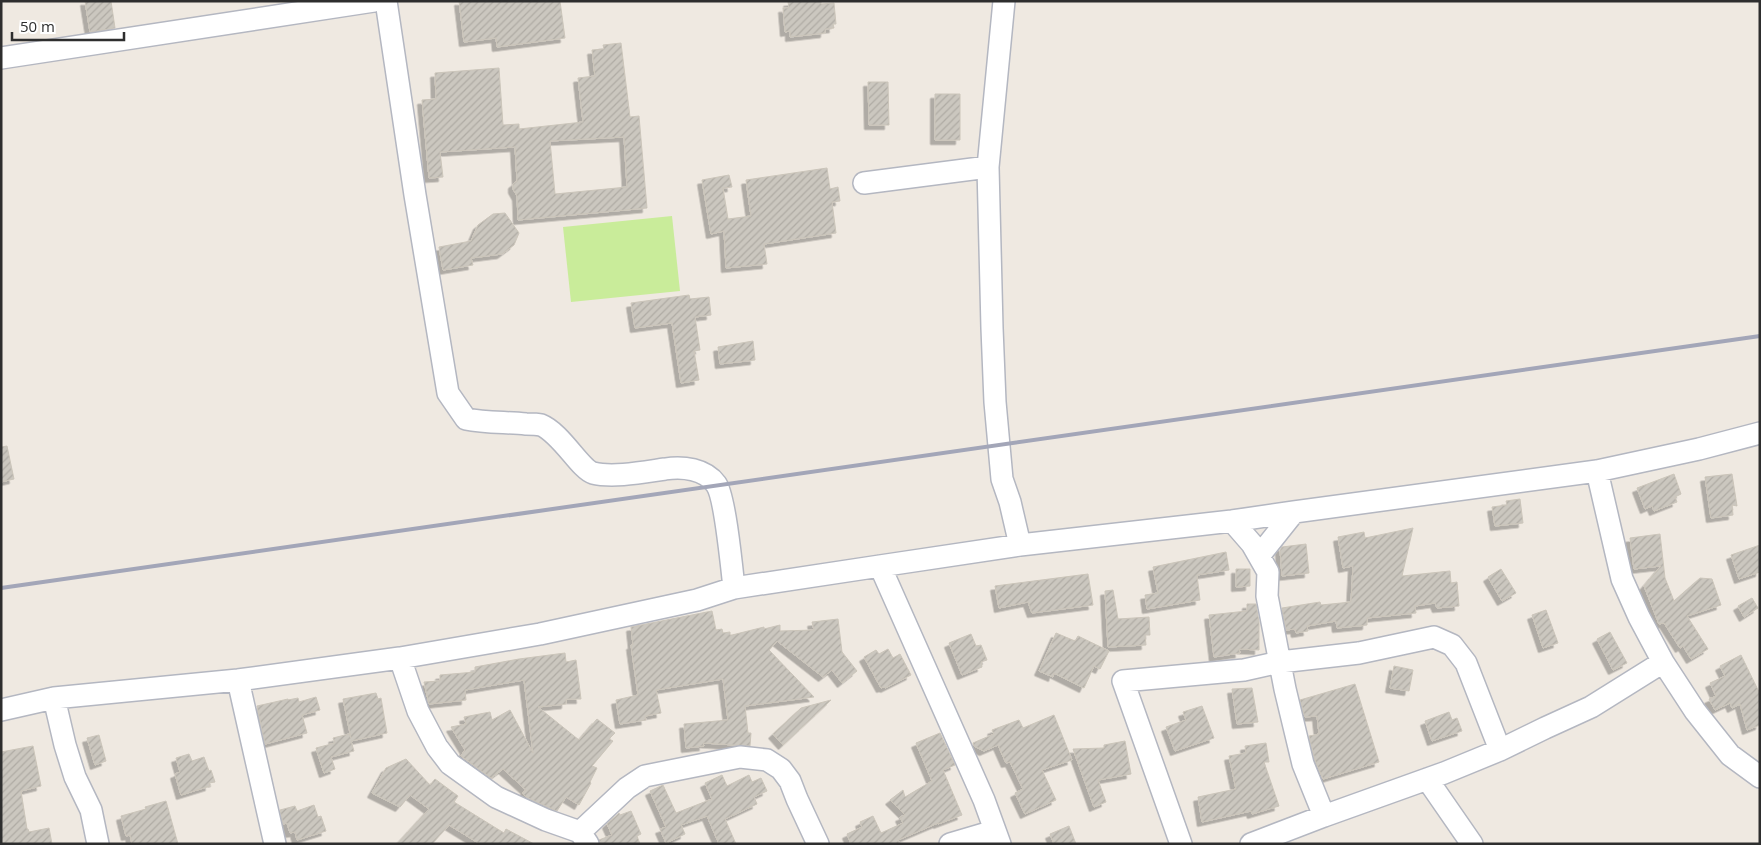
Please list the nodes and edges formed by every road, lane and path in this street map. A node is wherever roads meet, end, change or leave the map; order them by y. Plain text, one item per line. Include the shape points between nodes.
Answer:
1 (374, 1) edge
2 (386, 1) edge
3 (1004, 1) edge
4 (1, 58) edge
5 (988, 167) junction
6 (864, 183) dead end
7 (1760, 433) edge
8 (1597, 471) junction
9 (1294, 512) junction
10 (1232, 522) junction
11 (1020, 546) junction
12 (1259, 556) junction
13 (880, 566) junction
14 (734, 588) junction
15 (400, 658) junction
16 (1280, 662) junction
17 (1663, 662) junction
18 (238, 680) junction
19 (54, 698) junction
20 (1, 710) edge
21 (1500, 750) junction
22 (1760, 777) edge
23 (1427, 779) junction
24 (1324, 816) junction
25 (997, 837) edge
26 (584, 838) edge
27 (98, 844) edge
28 (275, 844) edge
29 (818, 844) edge
30 (950, 844) edge
31 (1181, 844) edge
32 (1251, 844) edge
33 (1472, 844) edge

1 - 4 street
2 - 14 street via 448,393 466,419 541,425 563,441 589,472 608,474 687,468 705,473 717,485 723,504
3 - 5 street
5 - 6 street
5 - 11 street via 995,402 1002,479
7 - 8 street
8 - 9 street
8 - 17 street via 1622,579
9 - 10 street
9 - 12 street
10 - 11 street
10 - 12 street
11 - 13 street
12 - 16 street via 1268,572 1267,596
13 - 14 street
13 - 25 street
14 - 15 street via 697,600 540,634
15 - 18 street
15 - 26 street via 418,711 450,764 496,797
16 - 21 street via 1359,653 1434,637 1452,645 1466,663
16 - 24 street via 1303,764
16 - 31 street via 1244,670 1123,680
17 - 21 street via 1591,707
17 - 22 street via 1695,711 1730,755
18 - 19 street
18 - 28 street
19 - 20 street
19 - 27 street via 75,777 91,810
21 - 23 street
23 - 24 street
23 - 33 street
24 - 32 street
25 - 30 street
26 - 29 street via 627,788 645,776 740,757 767,760 780,769 790,781

